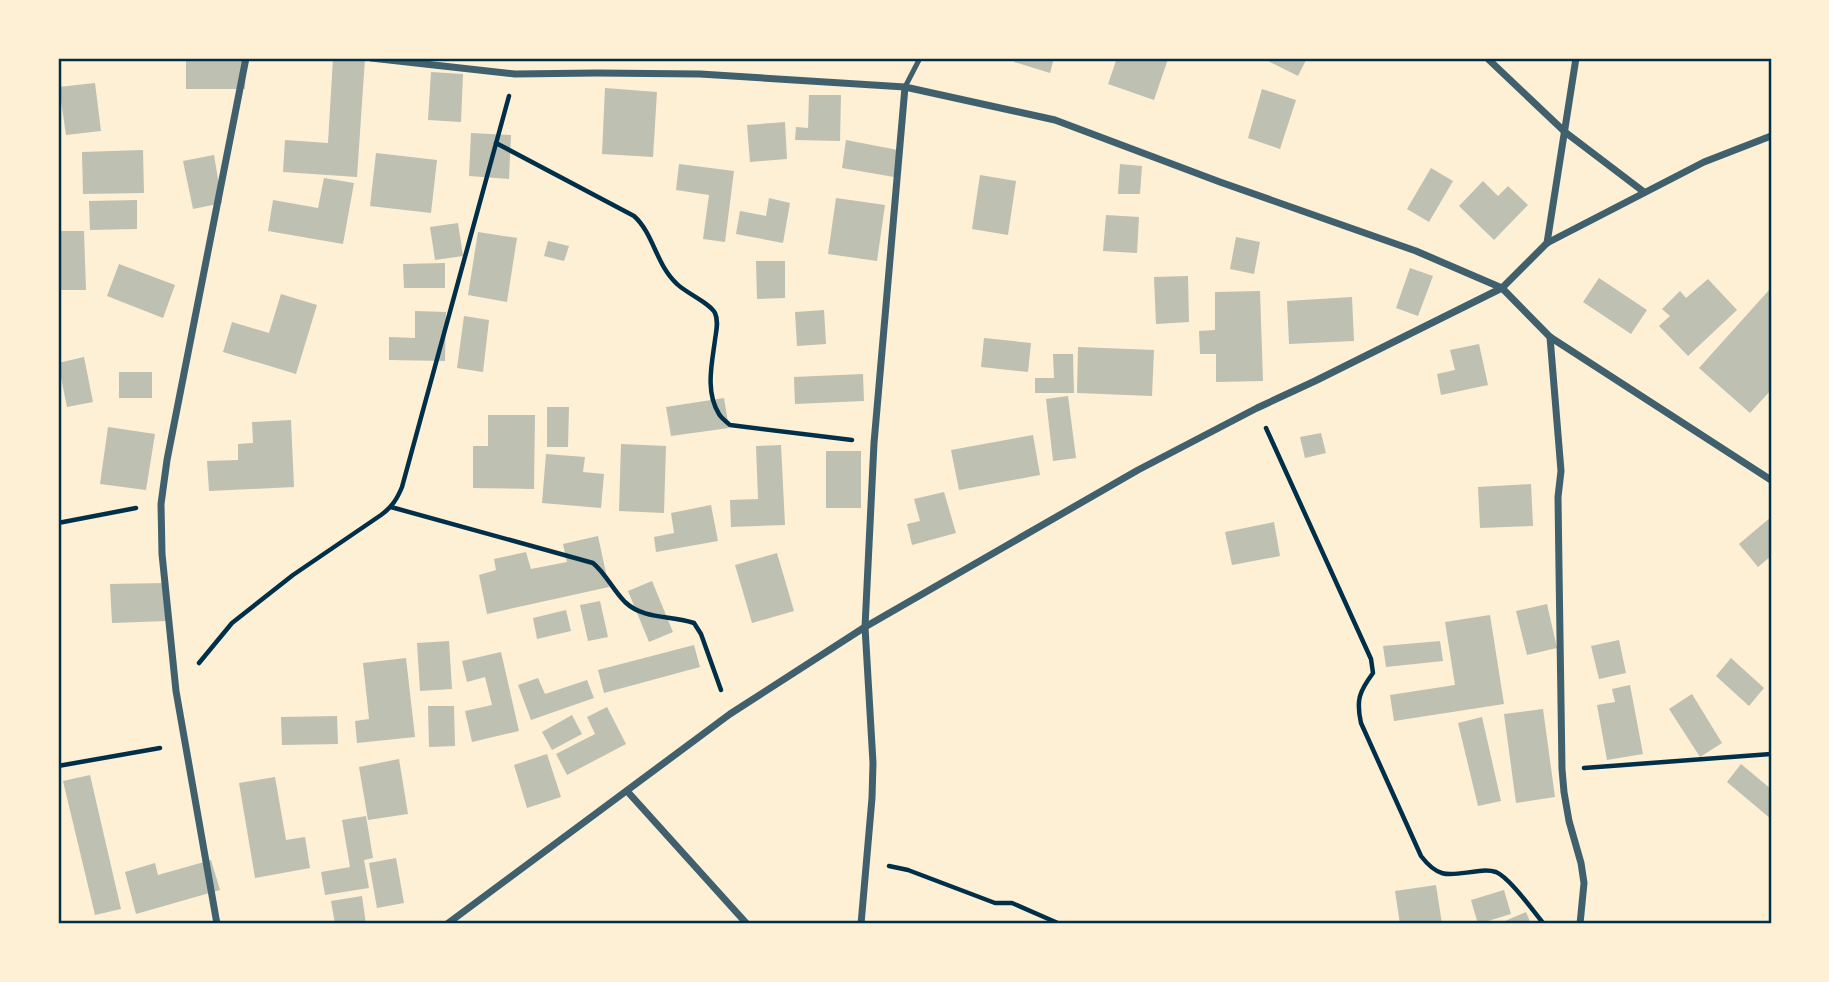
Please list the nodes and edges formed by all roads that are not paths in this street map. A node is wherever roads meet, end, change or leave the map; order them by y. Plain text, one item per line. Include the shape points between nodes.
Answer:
1 (246, 58) edge
2 (371, 58) edge
3 (920, 58) edge
4 (1487, 58) edge
5 (1576, 58) edge
6 (905, 87) junction
7 (1565, 132) junction
8 (1771, 136) edge
9 (1644, 192) junction
10 (1547, 243) junction
11 (1502, 288) junction
12 (1550, 337) junction
13 (1771, 480) edge
14 (864, 627) junction
15 (628, 791) junction
16 (217, 924) edge
17 (447, 924) edge
18 (747, 924) edge
19 (861, 924) edge
20 (1580, 924) edge

1 - 16 street via 161,503 176,691
2 - 6 street via 515,74 700,74
3 - 6 lane
4 - 7 street
5 - 7 street
6 - 11 street via 1055,120 1416,251
6 - 14 street via 874,443
7 - 9 street
7 - 10 street
8 - 9 street
9 - 10 street
10 - 11 street
11 - 12 street
11 - 14 street via 1138,470
12 - 13 street
12 - 20 street via 1561,471 1562,769 1584,883
14 - 15 street via 730,714
14 - 19 street via 873,798
15 - 17 street
15 - 18 street

